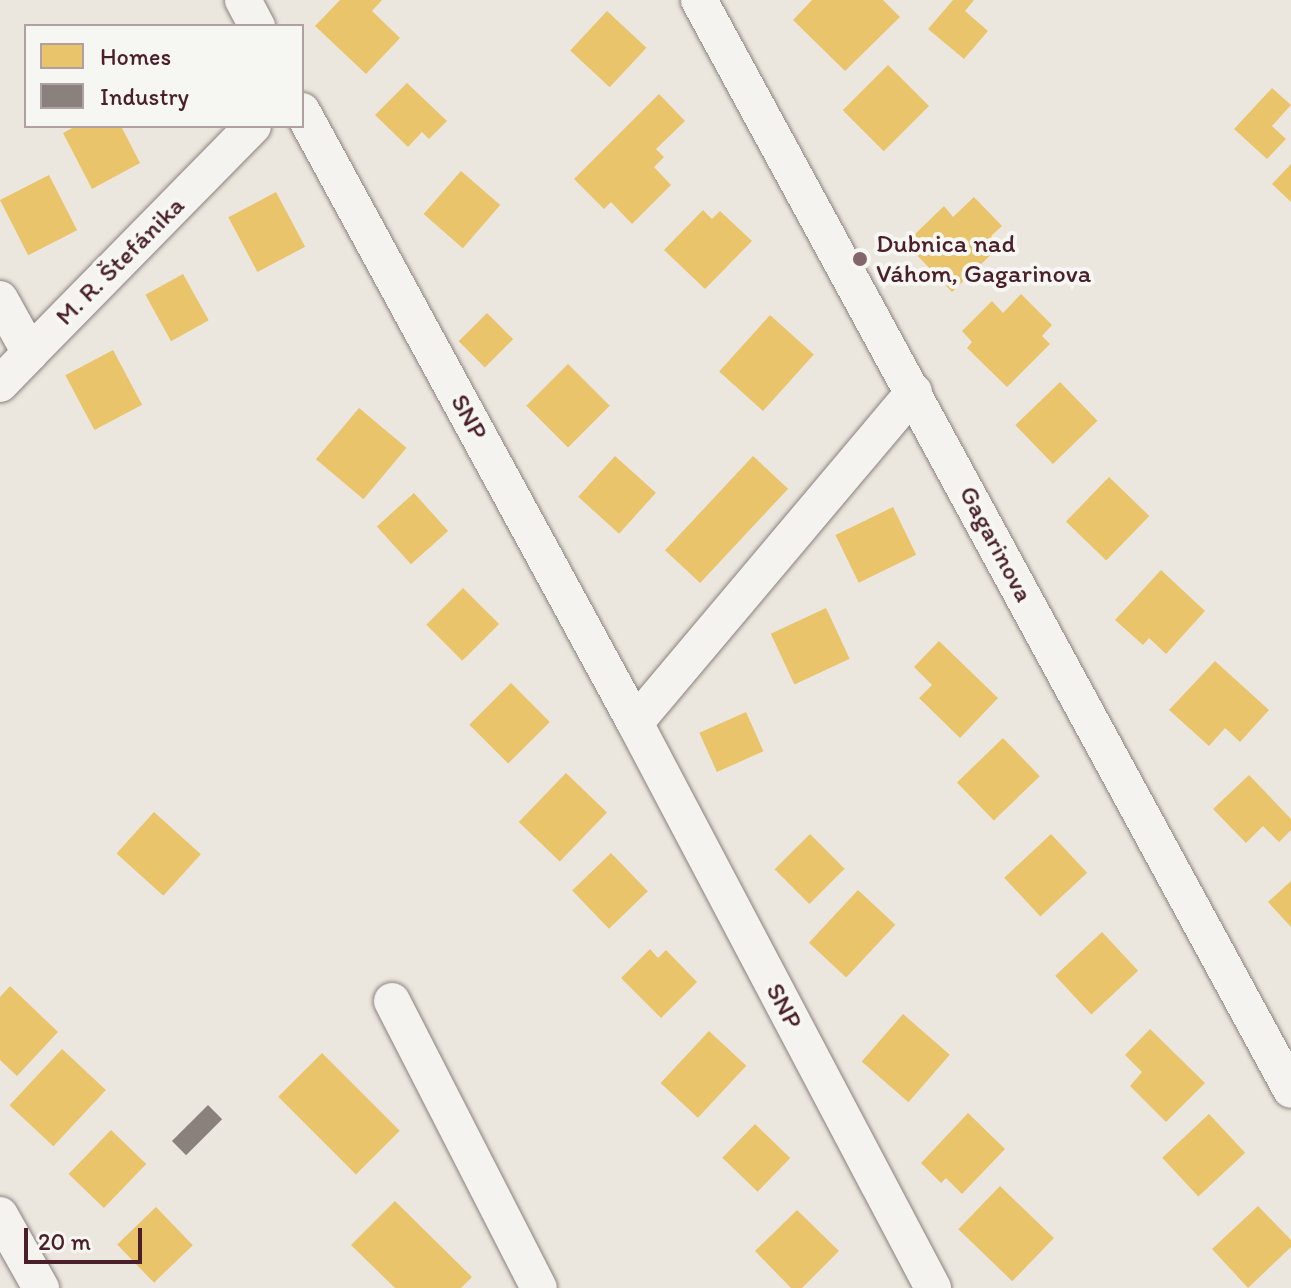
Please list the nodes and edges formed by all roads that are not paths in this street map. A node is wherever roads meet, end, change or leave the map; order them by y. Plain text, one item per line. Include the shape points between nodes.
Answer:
1 (243, 0) edge
2 (699, 0) edge
3 (256, 24) edge
4 (304, 115) edge
5 (251, 128) edge
6 (0, 299) edge
7 (30, 353) junction
8 (0, 384) edge
9 (914, 392) junction
10 (635, 723) junction
11 (392, 1001) dead end
12 (1291, 1090) edge
13 (0, 1215) edge
14 (41, 1288) edge
15 (539, 1288) edge
16 (933, 1288) edge

1 - 3 street
2 - 9 street, Gagarinova
4 - 10 street, SNP
5 - 7 street, M. R. Štefánika
6 - 7 street, M. R. Štefánika
7 - 8 street
9 - 10 street
9 - 12 street, Gagarinova
10 - 16 street, SNP
11 - 15 street
13 - 14 street

